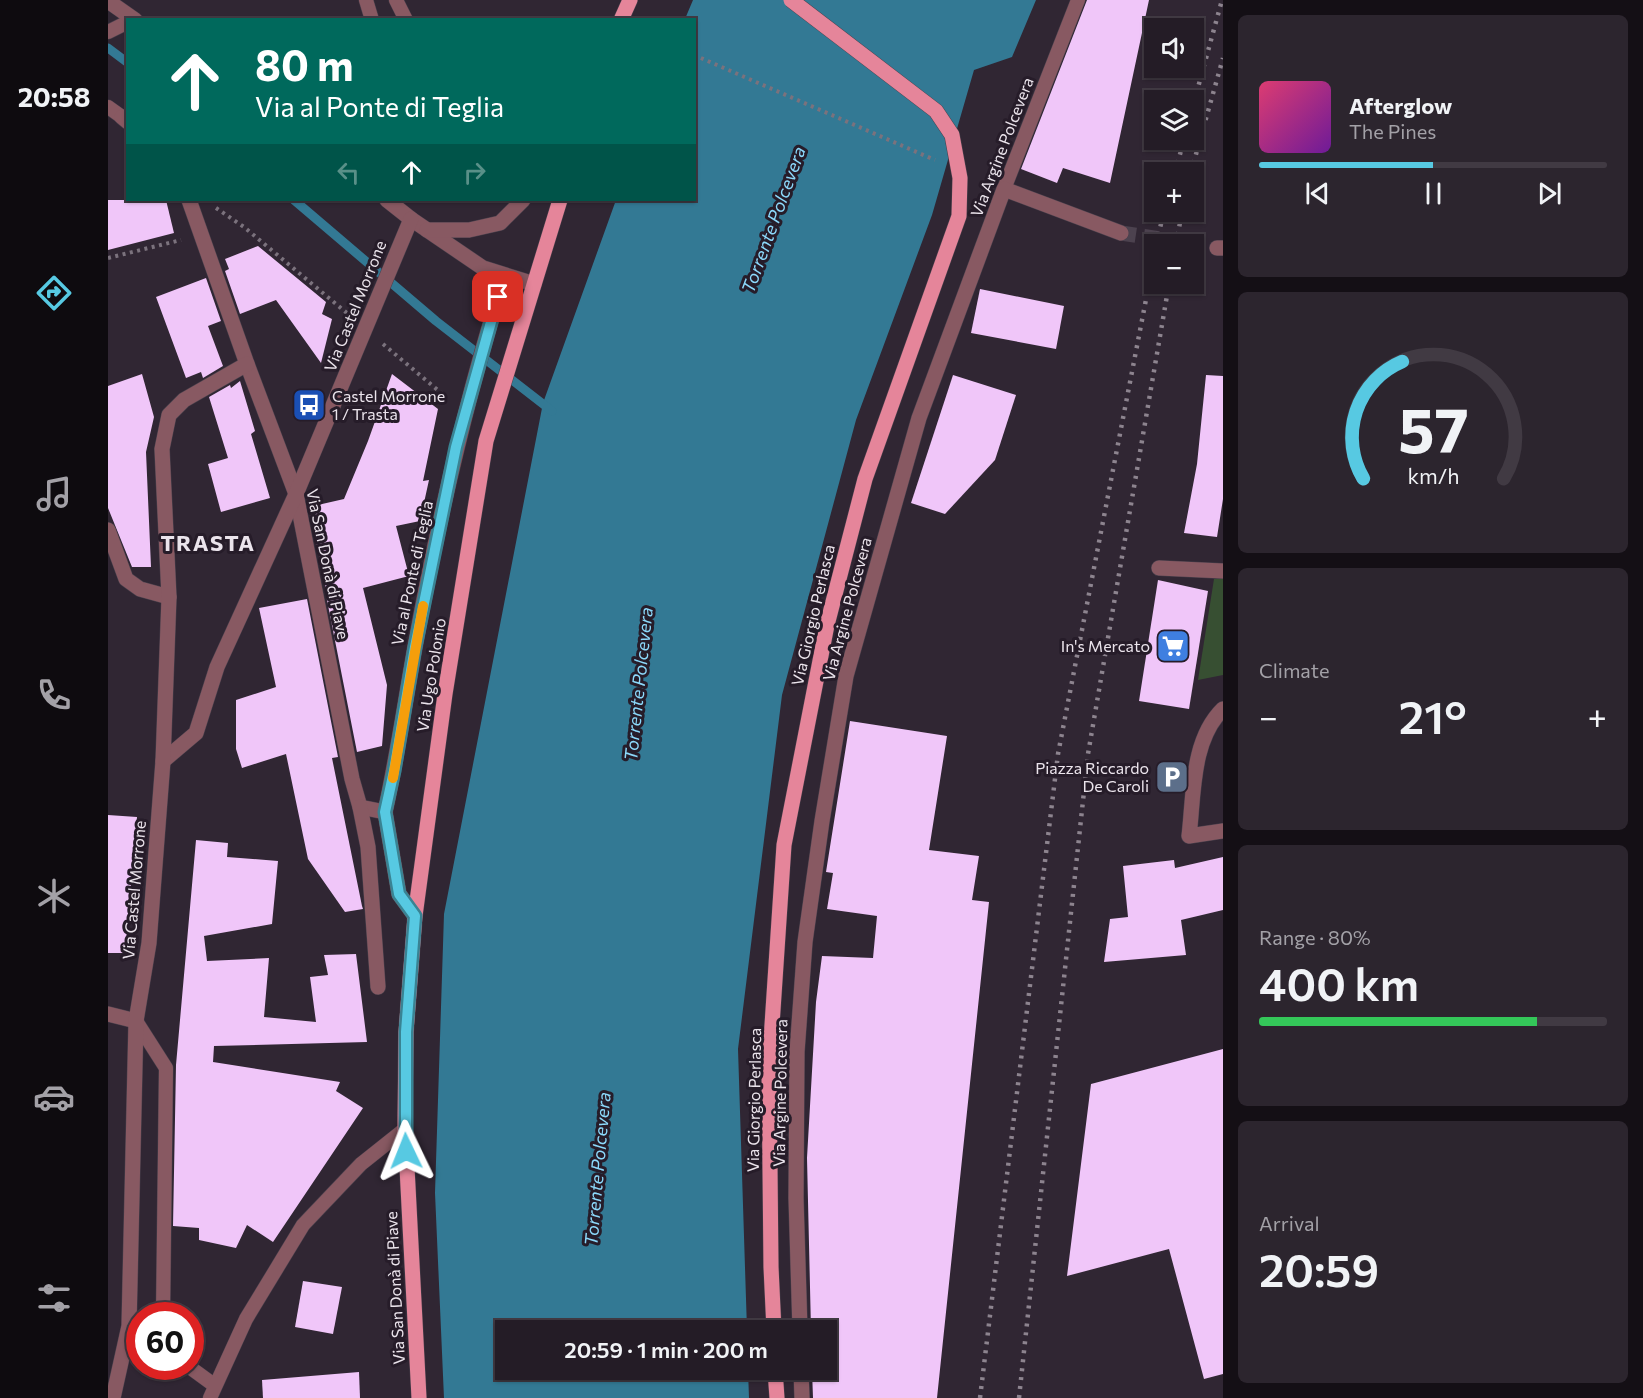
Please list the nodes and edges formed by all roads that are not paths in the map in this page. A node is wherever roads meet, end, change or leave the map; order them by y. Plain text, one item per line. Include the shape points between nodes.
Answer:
1 (366, 0) edge
2 (396, 0) edge
3 (630, 0) edge
4 (791, 0) edge
5 (1078, 0) edge
6 (108, 2) edge
7 (132, 18) edge
8 (371, 18) edge
9 (405, 18) edge
10 (622, 18) edge
11 (108, 107) edge
12 (125, 119) edge
13 (1004, 189) junction
14 (189, 201) edge
15 (388, 201) edge
16 (522, 201) edge
17 (560, 201) edge
18 (411, 219) junction
19 (427, 230) junction
20 (1121, 233) tunnel mouth
21 (505, 276) junction
22 (534, 284) junction
23 (247, 364) junction
24 (296, 494) junction
25 (108, 530) edge
26 (1159, 568) dead end
27 (1223, 571) edge
28 (169, 597) junction
29 (1223, 709) edge
30 (163, 761) junction
31 (360, 807) junction
32 (385, 812) junction
33 (1223, 831) edge
34 (415, 916) junction
35 (378, 987) dead end
36 (108, 1014) edge
37 (136, 1021) junction
38 (405, 1129) junction
39 (163, 1302) edge
40 (774, 1320) edge
41 (800, 1320) edge
42 (201, 1380) edge
43 (776, 1380) edge
44 (801, 1380) edge
45 (212, 1391) edge
46 (113, 1398) edge
47 (419, 1398) edge
48 (777, 1398) edge
49 (802, 1398) edge

1 - 8 lane
2 - 9 lane
3 - 10 main road
4 - 40 main road, Via Giorgio Perlasca, bridge via 936,111 952,135 960,178 958,216 862,490 827,625 784,845 769,1070
5 - 13 lane, Via Argine Polcevera
6 - 7 street
11 - 12 lane
13 - 20 street
13 - 41 street, Via Argine Polcevera via 919,418 846,676 806,942 797,1052
14 - 23 street, Via San Donà di Piave
15 - 18 street
16 - 19 street via 500,223 469,230
17 - 22 main road, Via Ugo Polonio
18 - 19 street
18 - 24 street, Via Castel Morrone
19 - 21 street via 483,268
21 - 22 street
21 - 32 street, Via al Ponte di Teglia via 456,447
22 - 34 main road, Via Ugo Polonio via 486,441
23 - 24 street, Via San Donà di Piave
23 - 28 street, Via Castel Morrone via 184,400 170,415 162,449
24 - 30 street, Via Castel Morrone via 218,667 196,733
24 - 31 street, Via San Donà di Piave
25 - 28 street via 126,579 140,589
26 - 27 street
28 - 30 street, Via Castel Morrone
29 - 33 street via 1207,732 1198,758 1189,836
30 - 37 street, Via Castel Morrone via 149,943
31 - 32 street
31 - 35 street, Via San Donà di Piave via 368,847
32 - 34 street via 399,894
34 - 38 main road, Via San Donà di Piave via 406,1032
36 - 37 street
37 - 39 lane via 166,1068
37 - 46 street, Via Castel Morrone via 129,1326
38 - 45 lane via 361,1164 303,1225 246,1319
38 - 47 main road, Via San Donà di Piave
42 - 45 lane
43 - 48 main road
44 - 49 street

